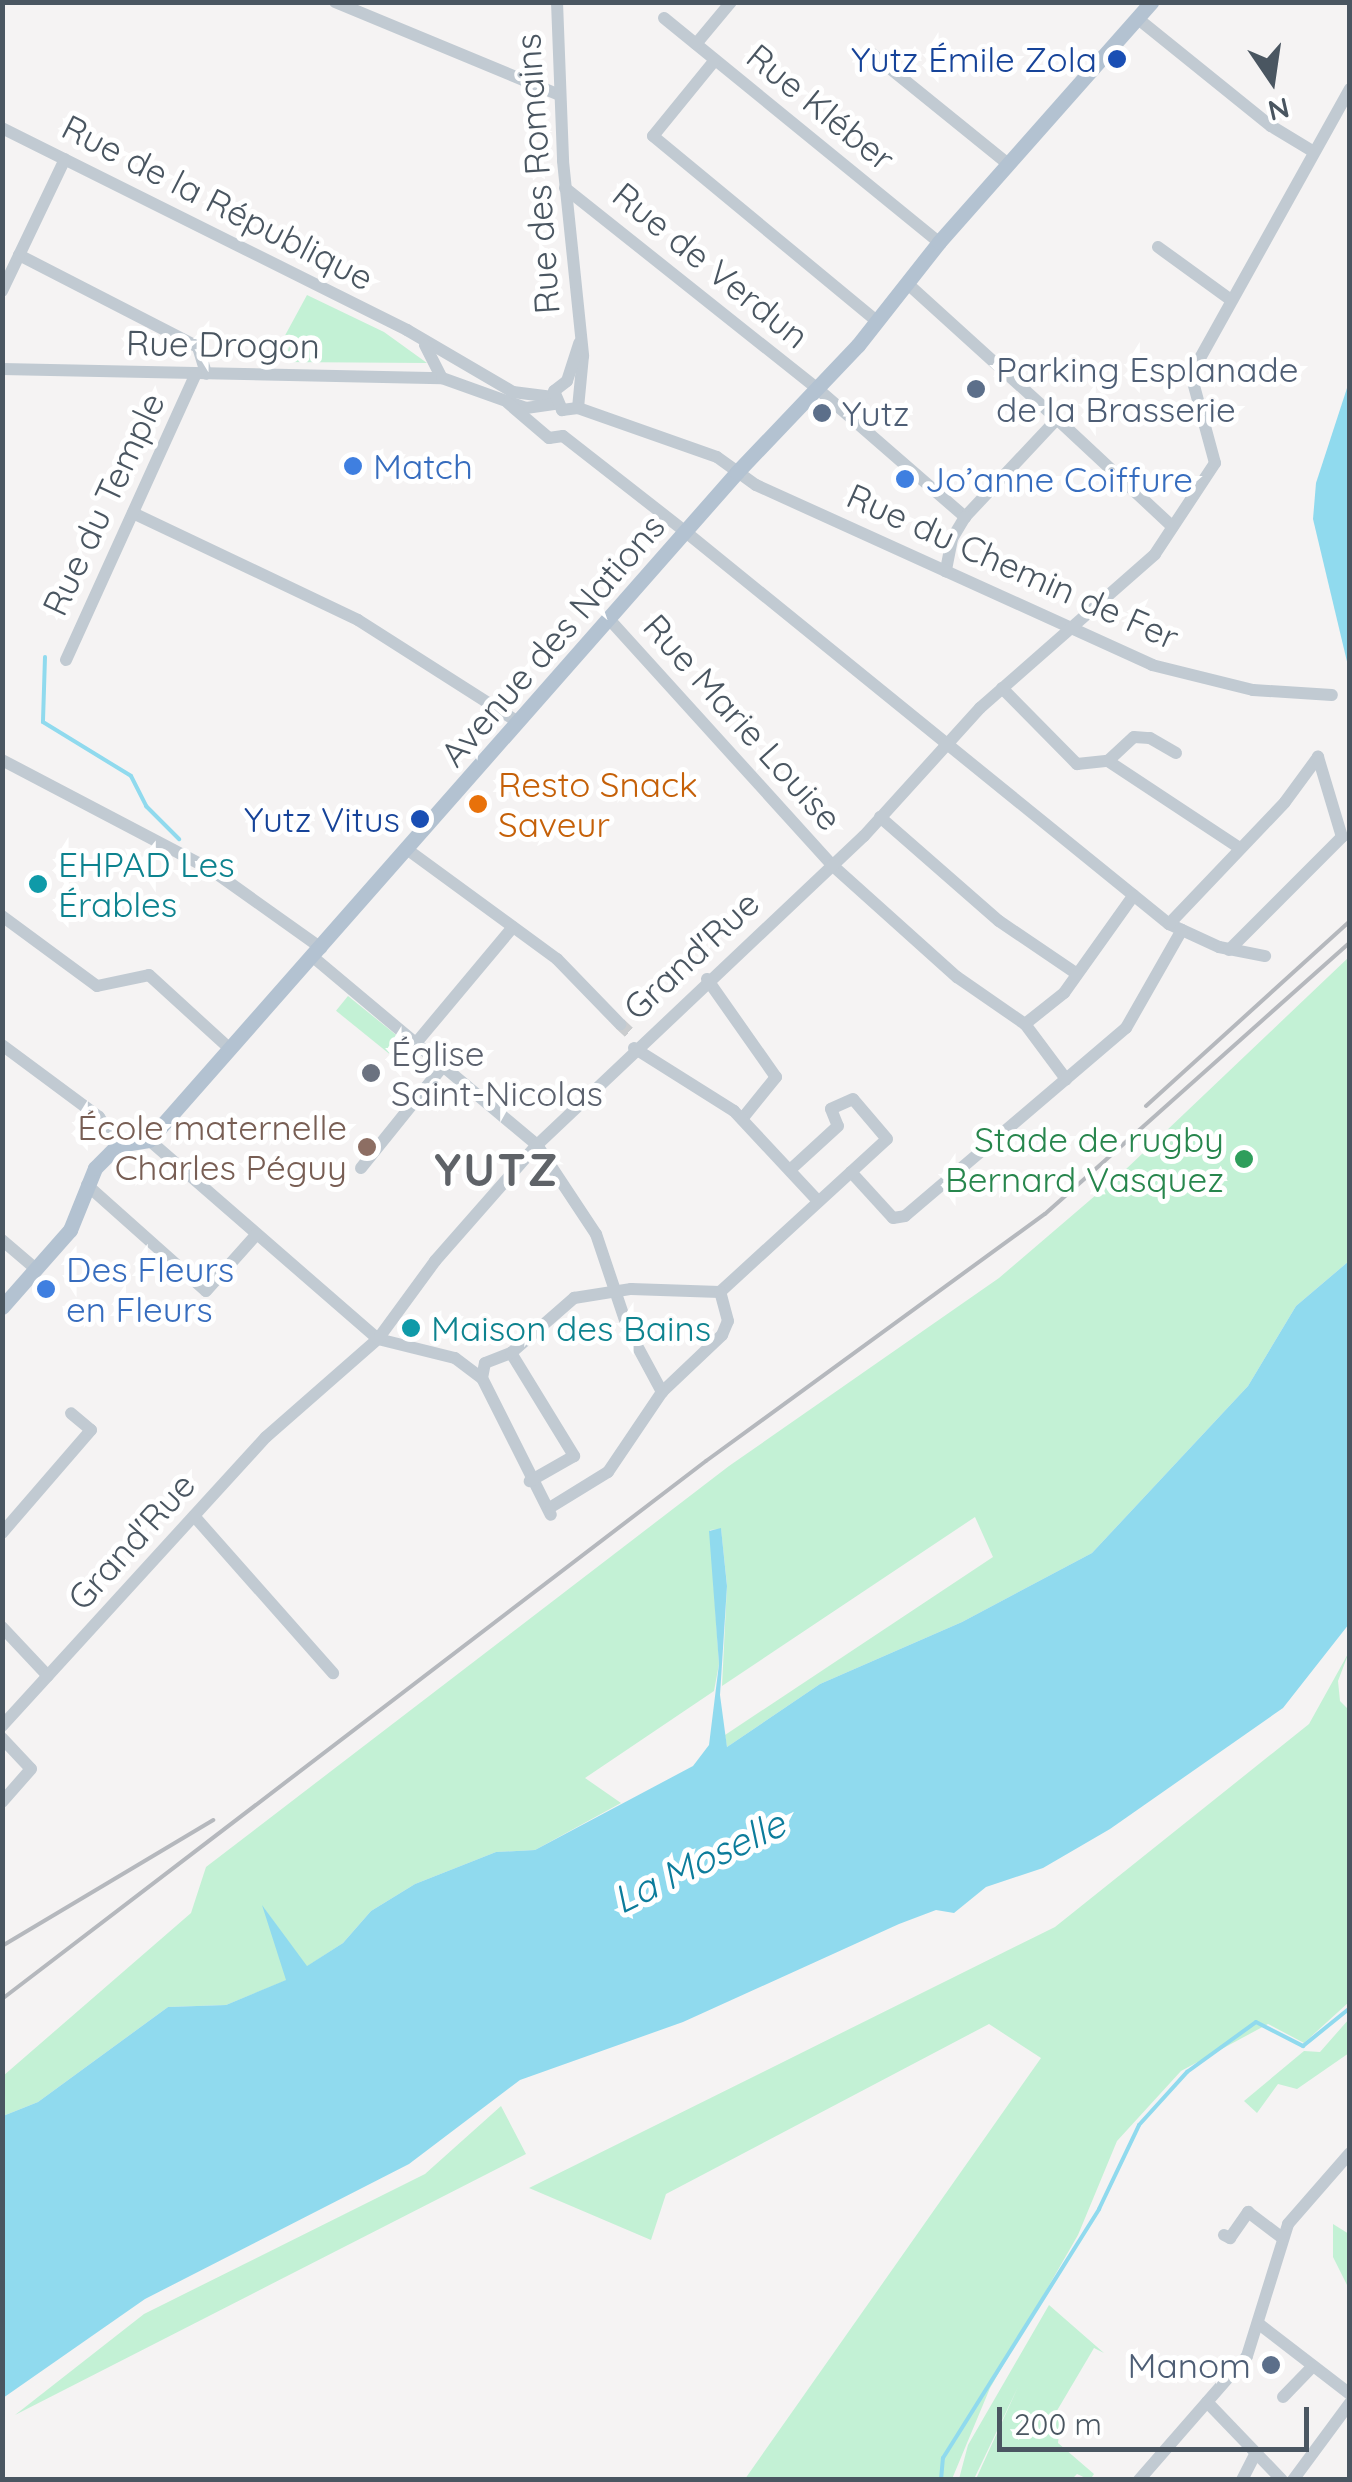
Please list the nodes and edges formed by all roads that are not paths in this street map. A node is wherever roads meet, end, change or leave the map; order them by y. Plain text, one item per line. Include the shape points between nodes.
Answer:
1 (335, 2) edge
2 (557, 2) edge
3 (731, 2) edge
4 (1151, 2) edge
5 (664, 18) dead end
6 (1137, 18) junction
7 (696, 44) junction
8 (871, 54) dead end
9 (715, 60) junction
10 (1350, 90) edge
11 (560, 95) junction
12 (2, 128) edge
13 (1314, 152) junction
14 (65, 158) junction
15 (1008, 164) junction
16 (565, 188) junction
17 (939, 242) junction
18 (1158, 247) dead end
19 (20, 255) junction
20 (909, 285) junction
21 (2, 291) edge
22 (1231, 300) junction
23 (878, 322) junction
24 (407, 330) junction
25 (580, 341) junction
26 (454, 362) junction
27 (3, 369) edge
28 (441, 373) junction
29 (201, 374) junction
30 (567, 380) junction
31 (582, 389) junction
32 (819, 390) junction
33 (508, 403) junction
34 (563, 405) junction
35 (1057, 419) junction
36 (563, 436) junction
37 (738, 472) junction
38 (133, 512) junction
39 (966, 516) junction
40 (1174, 527) junction
41 (687, 533) junction
42 (946, 571) junction
43 (609, 620) junction
44 (1072, 628) junction
45 (66, 660) dead end
46 (1002, 688) junction
47 (1332, 696) dead end
48 (518, 722) junction
49 (947, 742) junction
50 (1176, 753) dead end
51 (2, 760) edge
52 (1108, 760) junction
53 (880, 817) junction
54 (1238, 847) junction
55 (408, 850) junction
56 (832, 865) junction
57 (1134, 895) junction
58 (2, 916) edge
59 (513, 927) junction
60 (1175, 927) junction
61 (1229, 950) junction
62 (317, 952) junction
63 (1264, 956) dead end
64 (1076, 974) junction
65 (707, 980) junction
66 (620, 1024) tunnel mouth
67 (1025, 1024) junction
68 (635, 1042) junction
69 (416, 1043) junction
70 (2, 1045) edge
71 (230, 1049) junction
72 (442, 1066) junction
73 (1066, 1080) junction
74 (742, 1119) junction
75 (149, 1140) junction
76 (118, 1145) junction
77 (537, 1146) junction
78 (361, 1168) dead end
79 (790, 1170) junction
80 (851, 1172) junction
81 (86, 1185) junction
82 (818, 1201) junction
83 (257, 1234) junction
84 (2, 1240) edge
85 (36, 1269) junction
86 (614, 1291) junction
87 (720, 1292) junction
88 (2, 1307) edge
89 (378, 1339) junction
90 (510, 1353) junction
91 (482, 1378) junction
92 (662, 1396) junction
93 (71, 1413) dead end
94 (530, 1481) junction
95 (194, 1516) junction
96 (2, 1533) edge
97 (2, 1627) edge
98 (333, 1673) dead end
99 (48, 1676) junction
100 (2, 1726) edge
101 (2, 1738) edge
102 (2, 1802) edge
103 (1350, 2154) edge
104 (1224, 2235) dead end
105 (1281, 2237) junction
106 (1260, 2324) junction
107 (1313, 2366) junction
108 (1350, 2394) edge
109 (1282, 2398) dead end
110 (1207, 2402) junction
111 (1350, 2403) edge
112 (1255, 2454) junction
113 (1139, 2480) edge
114 (1242, 2480) edge
115 (1282, 2480) edge
116 (1293, 2480) edge

1 - 11 street
2 - 11 street, Rue des Romains
3 - 7 street
4 - 6 main road, Avenue des Nations
5 - 7 street, Rue Kléber
6 - 13 street via 1271,126
6 - 15 main road, Avenue des Nations
7 - 9 street, Rue Kléber
8 - 15 street
9 - 17 street, Rue Kléber
9 - 23 street via 653,136
10 - 13 street, Grand'Rue
11 - 16 street, Rue des Romains
12 - 14 street, Rue de la République
13 - 22 street, Grand'Rue
14 - 19 street
14 - 24 street, Rue de la République
15 - 17 main road, Avenue des Nations
16 - 25 street, Rue des Romains
16 - 32 street, Rue de Verdun
17 - 20 main road, Avenue des Nations
18 - 22 street
19 - 21 street
19 - 29 street via 198,347
20 - 23 main road, Avenue des Nations
20 - 35 street
22 - 40 street, Grand'Rue via 1193,382 1215,463
23 - 32 main road, Avenue des Nations
24 - 26 street, Rue de la République
24 - 28 street, Rue de la République
25 - 30 street, Rue des Romains
25 - 31 street, Rue des Romains
26 - 28 street
26 - 34 street, Rue de la République via 525,397
27 - 29 street, Rue Drogon
28 - 29 street, Rue Drogon
28 - 33 street, Rue de la République
29 - 38 street, Rue du Temple
30 - 31 street
30 - 34 street
31 - 34 street, Rue des Romains
32 - 37 main road, Avenue des Nations
32 - 39 street, Rue de Verdun
33 - 34 street, Rue de la République
33 - 36 street, Rue de la République via 550,438
34 - 36 street
34 - 37 street via 717,458
35 - 39 street
35 - 40 street
36 - 41 street, Rue de la République
37 - 41 main road, Avenue des Nations
37 - 42 street, Rue du Chemin de Fer
38 - 45 street, Rue du Temple
38 - 48 street via 358,620
39 - 42 street via 952,538
40 - 44 street, Grand'Rue via 1133,578
41 - 43 main road, Avenue des Nations
41 - 49 street, Rue de la République
42 - 44 street, Rue du Chemin de Fer
43 - 48 main road, Avenue des Nations
43 - 56 street, Rue Marie Louise
44 - 46 street, Grand'Rue
44 - 47 street, Rue du Chemin de Fer via 1152,665 1253,690
46 - 49 street, Grand'Rue
46 - 52 street via 1077,764
48 - 55 main road, Avenue des Nations
49 - 53 street, Grand'Rue
49 - 57 street, Rue de la République
50 - 52 street via 1134,737
51 - 62 street via 214,871
52 - 54 street
53 - 56 street, Grand'Rue
53 - 64 street via 998,921
54 - 60 street
54 - 61 street via 1286,802 1318,758 1342,837
55 - 59 street
55 - 62 main road, Avenue des Nations
56 - 65 street, Grand'Rue
56 - 67 street, Rue Marie Louise via 957,977
57 - 60 street, Rue de la République
57 - 64 street
58 - 71 street via 97,986 149,975
59 - 66 street via 557,959
59 - 69 street
60 - 61 street, Rue de la République
60 - 73 street via 1126,1028
61 - 63 street, Rue de la République
62 - 69 street
62 - 71 main road, Avenue des Nations
64 - 67 street via 1064,993
65 - 68 street, Grand'Rue
65 - 74 street via 776,1077
67 - 73 street, Rue Marie Louise
68 - 74 street
68 - 77 street, Grand'Rue
69 - 72 street
70 - 76 street via 99,1117
71 - 75 main road, Avenue des Nations
72 - 77 street
72 - 78 street
73 - 80 street via 905,1216 893,1218
74 - 79 street
75 - 76 main road
75 - 83 street
76 - 81 main road
77 - 86 street via 596,1234
77 - 89 street, Grand'Rue via 435,1261
79 - 80 street via 838,1126 831,1109 853,1099 888,1139
79 - 82 street
80 - 82 street
81 - 83 street via 206,1291
81 - 85 main road via 70,1230
82 - 87 street
83 - 89 street
84 - 85 street
85 - 88 main road
86 - 87 street
86 - 90 street via 574,1298
86 - 92 street
87 - 92 street via 728,1322 722,1335
89 - 91 street via 455,1358
89 - 95 street, Grand'Rue via 323,1382
90 - 91 street via 485,1363
90 - 94 street via 574,1456
91 - 94 street
92 - 94 street via 608,1472 551,1511
93 - 96 street via 91,1430
95 - 98 street
95 - 99 street, Grand'Rue
97 - 99 street
99 - 100 street, Grand'Rue
101 - 102 street via 31,1769
103 - 105 street via 1313,2189
104 - 105 street via 1230,2238 1248,2212
105 - 106 street
106 - 107 street
106 - 110 street via 1247,2356
107 - 108 street
107 - 109 street
110 - 112 street
110 - 113 street
111 - 116 street
112 - 114 street
112 - 115 street

